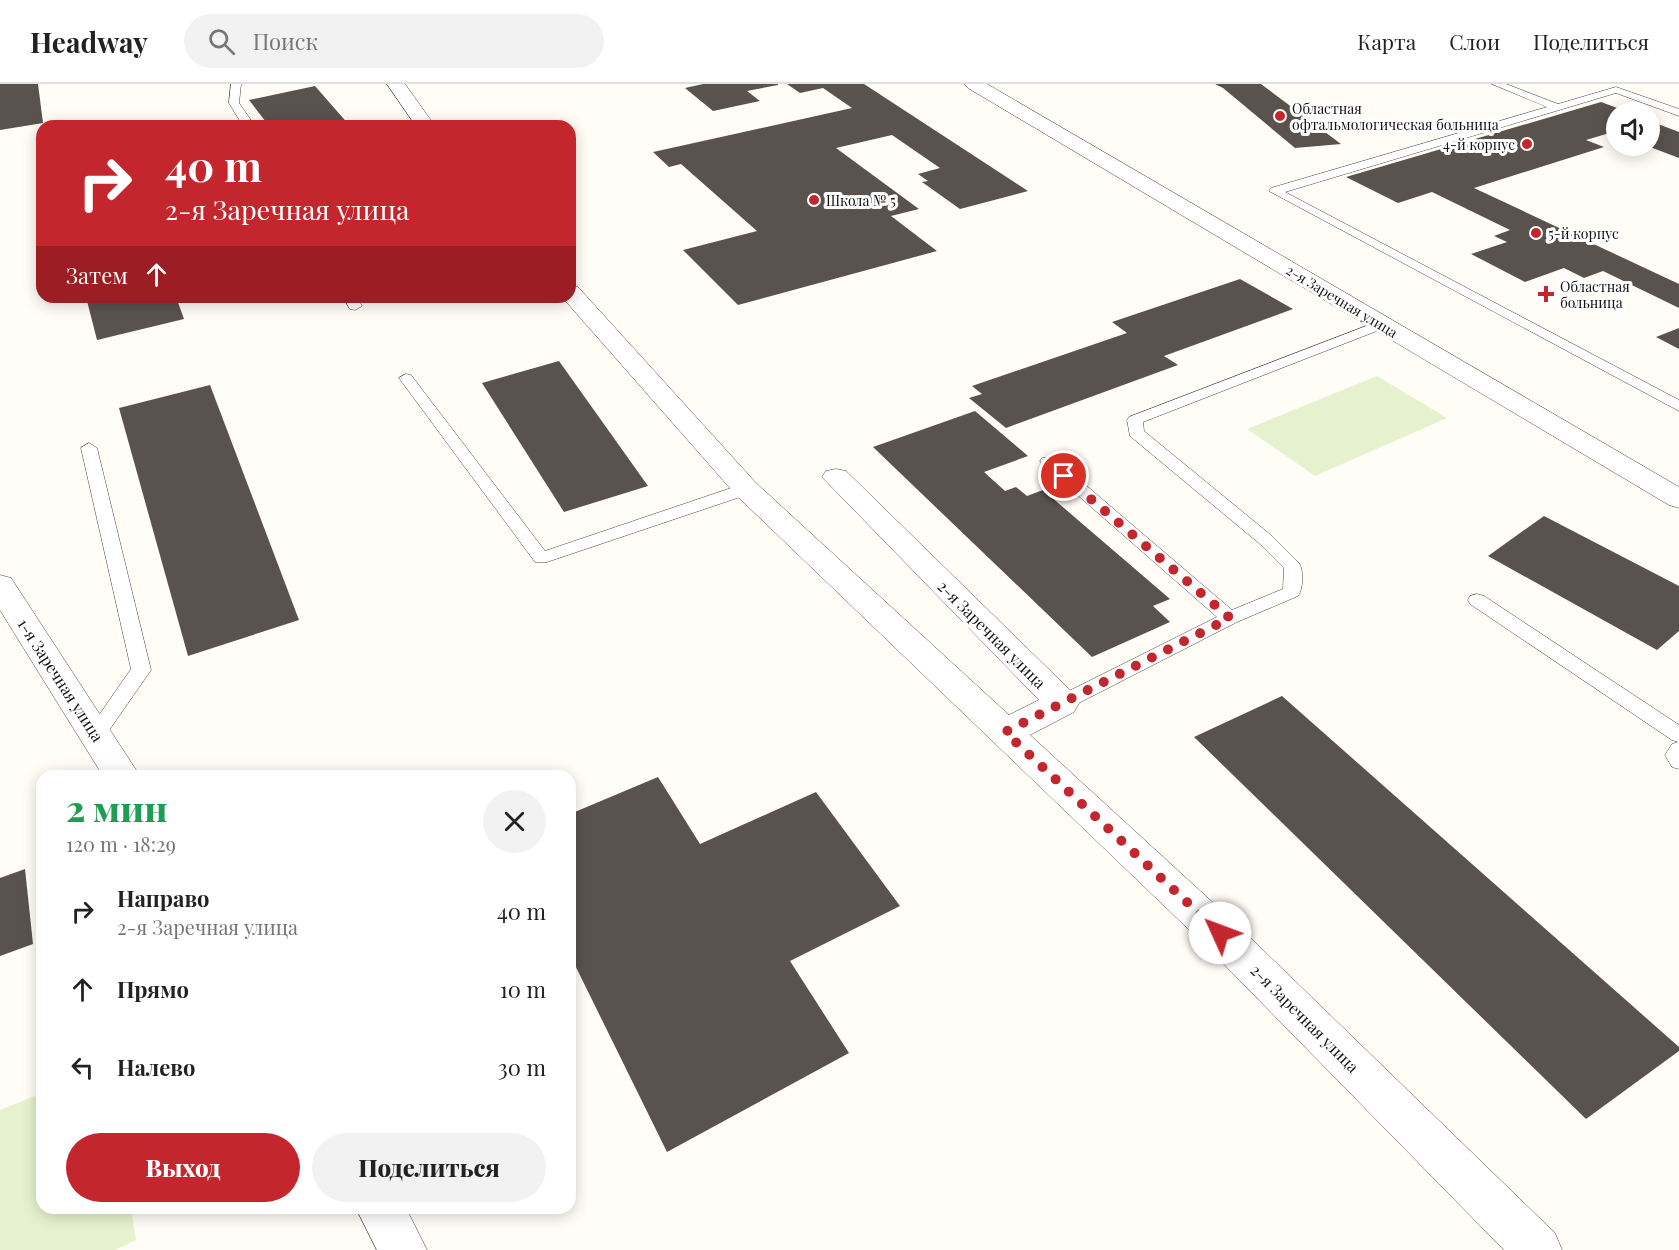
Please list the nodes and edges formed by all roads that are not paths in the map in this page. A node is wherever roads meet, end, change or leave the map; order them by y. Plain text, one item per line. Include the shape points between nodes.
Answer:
1 (236, 84) edge
2 (396, 84) edge
3 (974, 84) edge
4 (1497, 84) edge
5 (1556, 107) junction
6 (1679, 113) edge
7 (245, 120) edge
8 (421, 120) edge
9 (576, 299) edge
10 (1382, 324) junction
11 (406, 378) dead end
12 (1679, 406) edge
13 (89, 448) dead end
14 (1048, 461) dead end
15 (836, 477) dead end
16 (746, 489) junction
17 (1679, 499) edge
18 (0, 585) edge
19 (1477, 600) dead end
20 (1230, 618) junction
21 (1062, 703) junction
22 (1005, 732) junction
23 (96, 734) junction
24 (1679, 735) edge
25 (1679, 750) edge
26 (1679, 761) edge
27 (118, 770) edge
28 (383, 1214) edge
29 (403, 1250) edge
30 (1538, 1250) edge

1 - 7 lane via 234,103
2 - 8 street
3 - 10 street, 2-я Заречная улица
4 - 5 lane
5 - 6 lane via 1616,90
5 - 12 lane via 1275,191
9 - 16 street
10 - 17 street, 2-я Заречная улица
10 - 20 lane via 1135,420 1136,433 1266,540 1293,567 1292,592
11 - 16 lane via 541,558
13 - 23 lane via 141,670
14 - 20 lane
15 - 21 street, 2-я Заречная улица
16 - 22 street
18 - 23 street, 1-я Заречная улица
19 - 24 lane
20 - 21 lane
21 - 22 street, 2-я Заречная улица
22 - 30 street, 2-я Заречная улица via 1220,933
23 - 27 street, 1-я Заречная улица
25 - 26 lane
28 - 29 street

